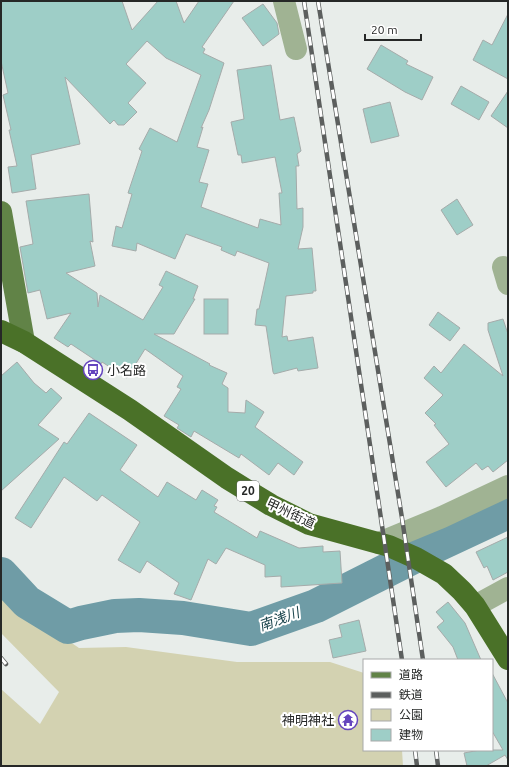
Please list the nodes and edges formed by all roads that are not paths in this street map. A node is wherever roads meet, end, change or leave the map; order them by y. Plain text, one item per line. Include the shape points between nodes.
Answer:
1 (284, 1) edge
2 (296, 49) dead end
3 (1, 212) edge
4 (1, 331) edge
5 (24, 342) junction
6 (508, 486) edge
7 (379, 543) junction
8 (508, 588) edge
9 (475, 606) junction
10 (508, 658) edge

1 - 2 street
3 - 5 main road
4 - 5 highway, 甲州街道 / 20
5 - 7 highway, 甲州街道 / 20 via 271,505 309,524
6 - 7 street
7 - 9 highway, 甲州街道 / 20 via 416,558 444,574
8 - 9 street
9 - 10 highway, 甲州街道 / 20

